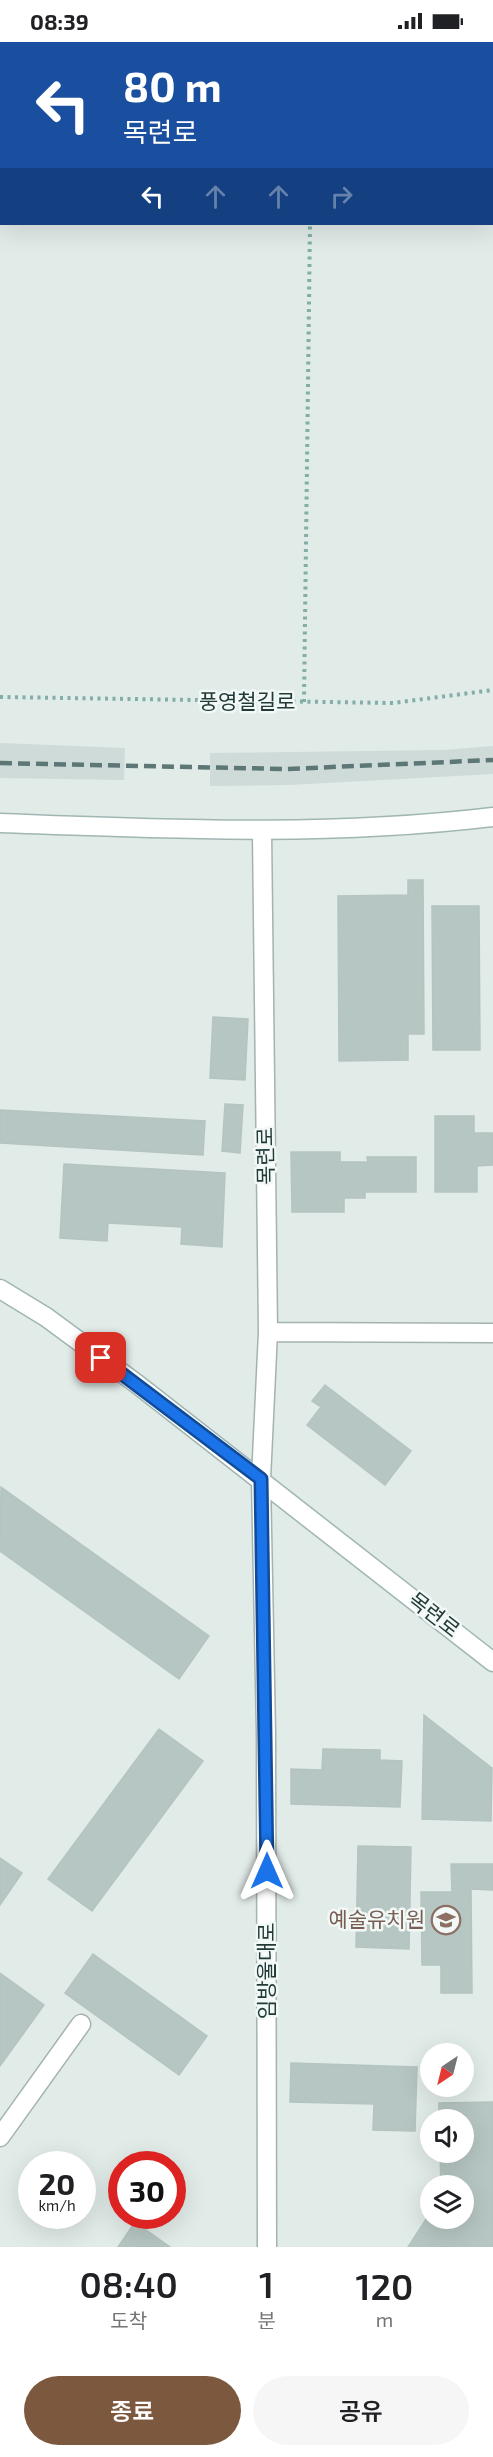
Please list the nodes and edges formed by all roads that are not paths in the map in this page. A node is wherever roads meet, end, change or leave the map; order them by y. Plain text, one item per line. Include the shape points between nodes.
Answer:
1 (493, 817) edge
2 (0, 823) edge
3 (262, 832) junction
4 (0, 1288) edge
5 (268, 1332) junction
6 (493, 1333) edge
7 (261, 1479) junction
8 (493, 1662) edge
9 (81, 2024) dead end
10 (0, 2137) edge
11 (267, 2247) edge

1 - 3 street via 415,826
2 - 3 street
3 - 5 street, 목련로
4 - 7 street, 목련로 via 55,1324
5 - 6 street
5 - 7 street, 목련로
7 - 8 street, 목련로
7 - 11 street, 임방울대로 via 266,1732
9 - 10 street

